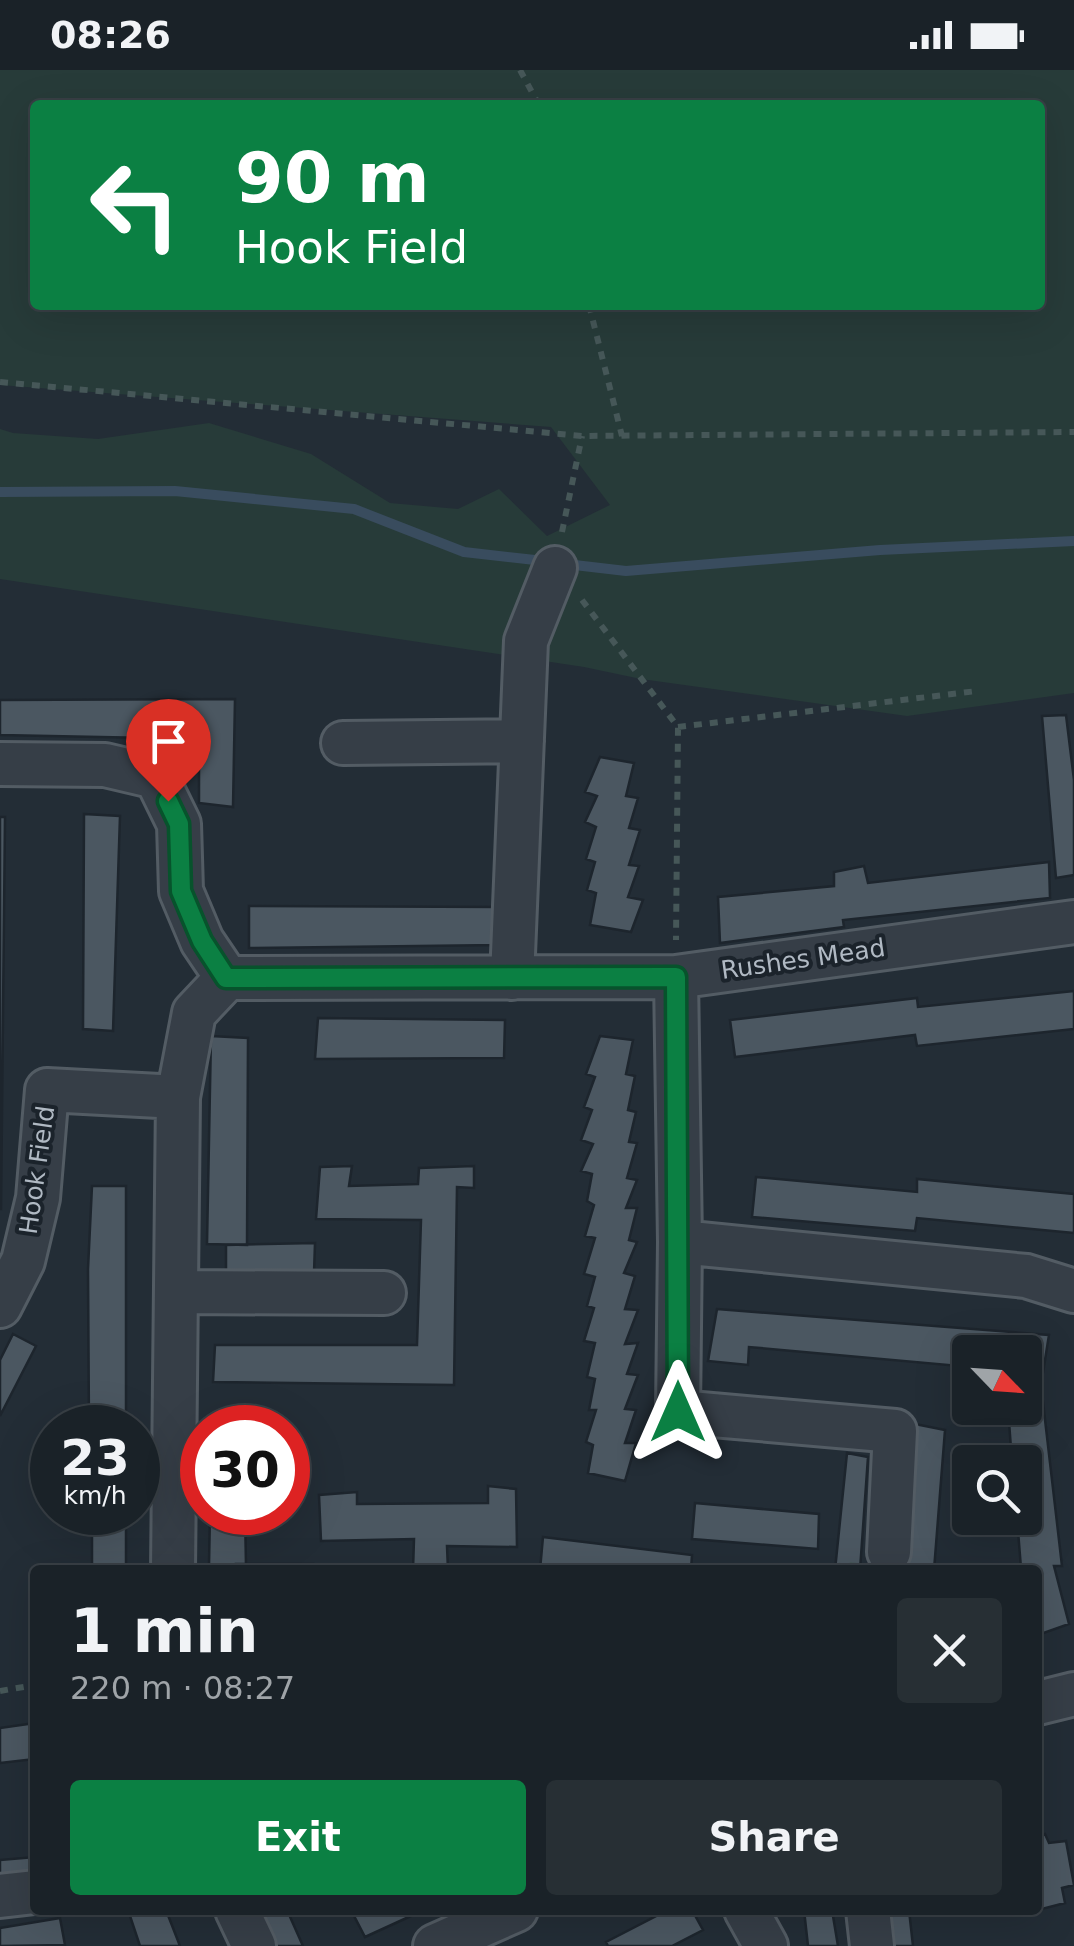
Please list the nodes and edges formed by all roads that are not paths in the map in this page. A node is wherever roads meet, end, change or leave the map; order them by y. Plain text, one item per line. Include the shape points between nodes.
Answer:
1 (555, 568) road end
2 (522, 742) junction
3 (343, 743) dead end
4 (0, 764) edge
5 (1074, 922) edge
6 (676, 977) junction
7 (226, 978) junction
8 (512, 978) junction
9 (178, 1097) junction
10 (680, 1242) junction
11 (1074, 1290) edge
12 (176, 1292) junction
13 (384, 1293) dead end
14 (0, 1306) edge
15 (889, 1552) dead end
16 (173, 1565) edge
17 (1074, 1694) edge
18 (1042, 1703) edge
19 (30, 1893) edge
20 (0, 1896) edge
21 (239, 1915) edge
22 (507, 1915) edge
23 (749, 1915) edge
24 (869, 1915) edge
25 (460, 1941) edge
26 (254, 1946) edge
27 (766, 1946) edge
28 (872, 1946) edge

1 - 2 street via 526,641
2 - 3 street
2 - 8 street
4 - 7 street via 105,766 156,777 179,824 181,891
5 - 6 street, Rushes Mead
6 - 8 street
6 - 10 street
7 - 8 street
7 - 9 street via 194,1013
9 - 12 street
9 - 14 street, Hook Field via 47,1090 38,1198 23,1261
10 - 11 street via 1026,1276
10 - 15 street via 678,1412 895,1431
12 - 13 street
12 - 16 street
17 - 18 street
19 - 20 street
21 - 26 street
22 - 25 street
23 - 27 street
24 - 28 street

